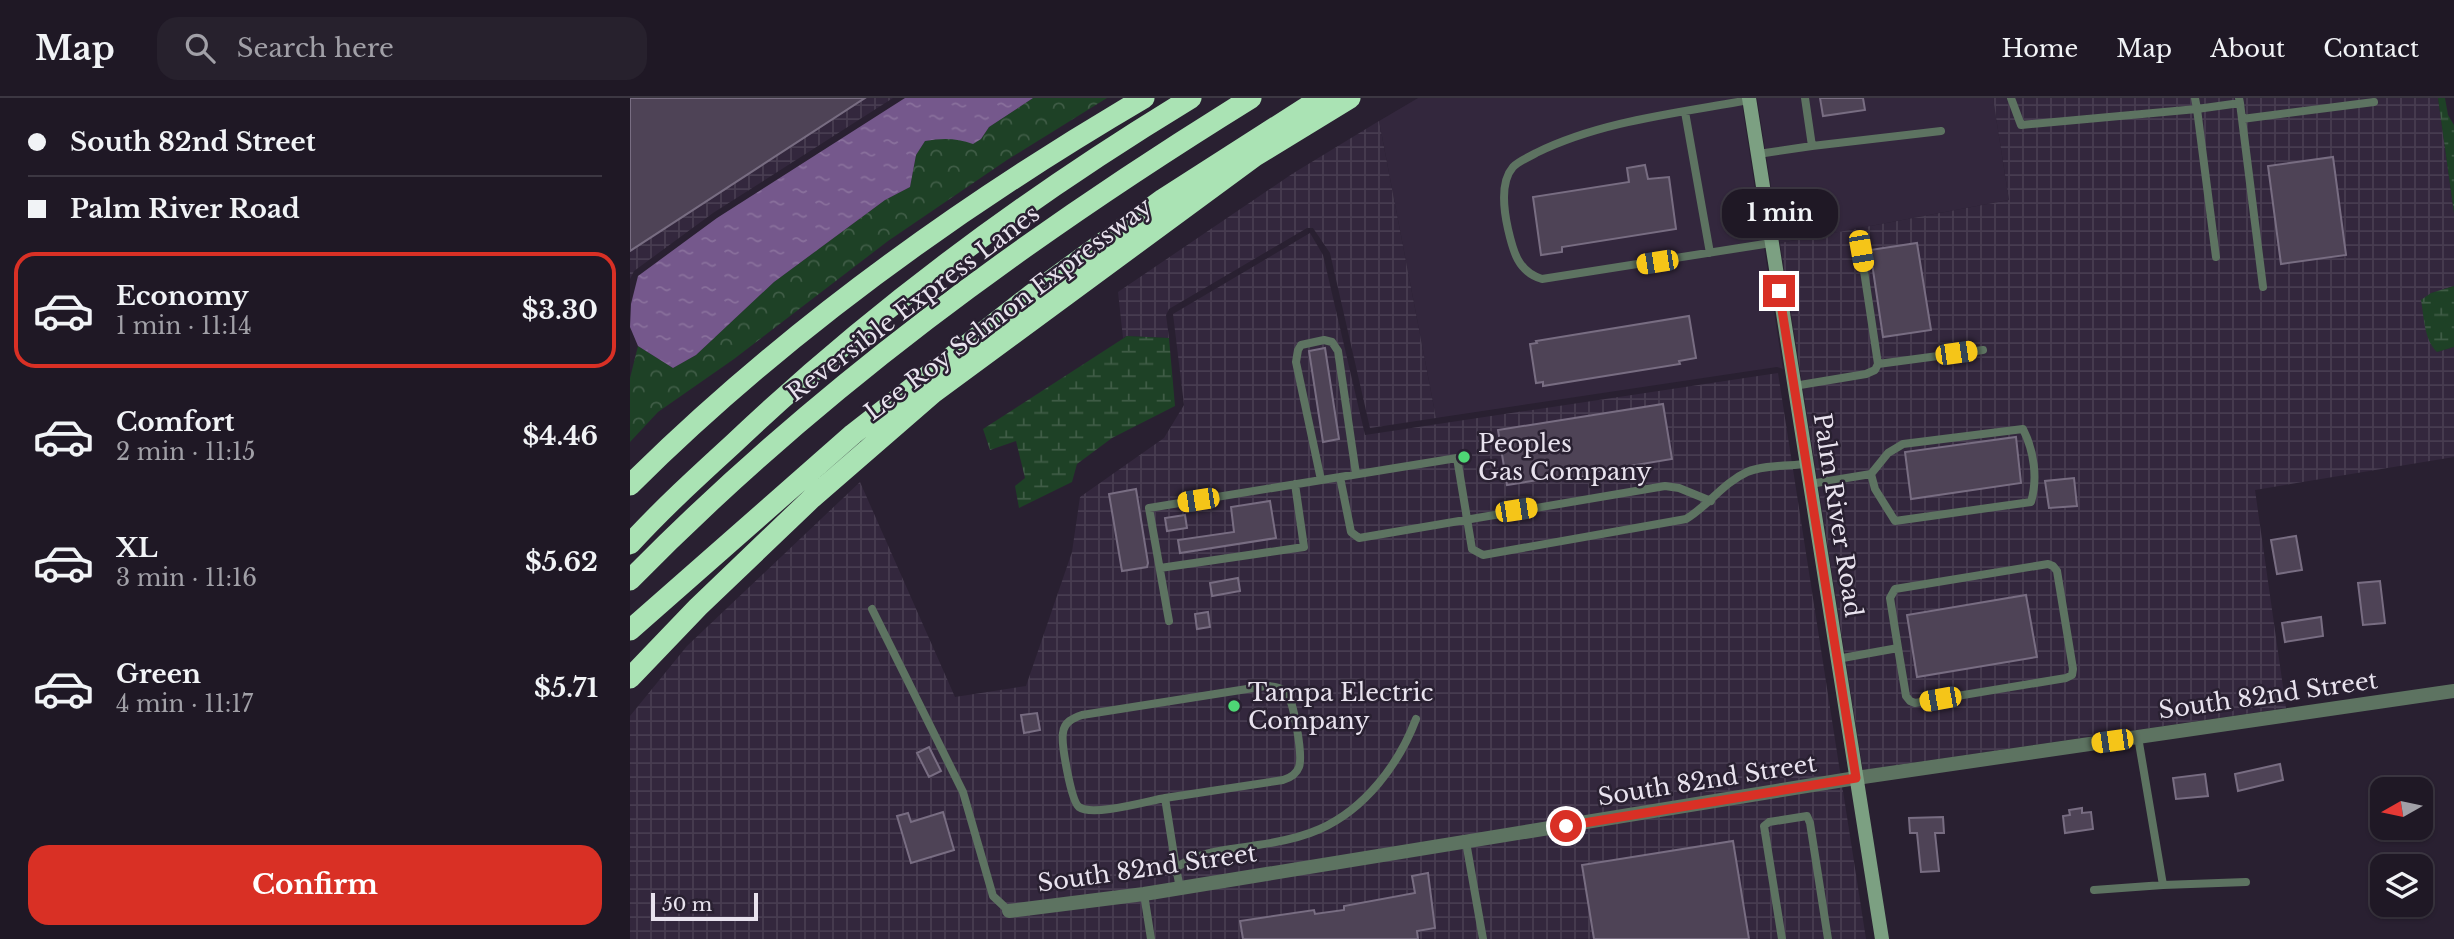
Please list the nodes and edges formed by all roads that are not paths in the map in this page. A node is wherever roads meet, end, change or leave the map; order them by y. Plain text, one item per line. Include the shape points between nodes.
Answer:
1 (1144, 98) edge
2 (1191, 98) edge
3 (1251, 98) edge
4 (1321, 98) edge
5 (1350, 98) edge
6 (1805, 98) edge
7 (2011, 98) edge
8 (2195, 98) edge
9 (1749, 99) edge
10 (2240, 100) edge
11 (2374, 102) dead end
12 (2197, 108) junction
13 (1685, 112) junction
14 (2242, 119) junction
15 (1941, 131) dead end
16 (1812, 146) junction
17 (1758, 154) junction
18 (1771, 243) junction
19 (1861, 251) dead end
20 (1710, 253) junction
21 (2217, 257) dead end
22 (2263, 288) dead end
23 (1983, 350) dead end
24 (1878, 364) junction
25 (1794, 386) junction
26 (1806, 464) junction
27 (1356, 474) junction
28 (1871, 474) junction
29 (1340, 477) junction
30 (1321, 480) junction
31 (1295, 484) junction
32 (1810, 484) junction
33 (630, 485) edge
34 (1711, 501) junction
35 (1467, 519) junction
36 (630, 544) edge
37 (1160, 568) junction
38 (630, 580) edge
39 (872, 609) dead end
40 (1169, 621) dead end
41 (630, 630) edge
42 (1898, 648) junction
43 (1838, 659) junction
44 (630, 678) edge
45 (2454, 691) edge
46 (1416, 719) dead end
47 (2138, 737) junction
48 (1856, 778) junction
49 (1165, 798) junction
50 (1466, 842) junction
51 (1176, 868) junction
52 (2246, 882) dead end
53 (2163, 885) junction
54 (1180, 888) junction
55 (2094, 890) dead end
56 (1144, 894) junction
57 (1009, 911) joint
58 (1152, 939) edge
59 (1483, 939) edge
60 (1782, 939) edge
61 (1828, 939) edge
62 (1882, 939) edge

1 - 33 highway via 928,235 771,357
2 - 36 highway via 1026,205 873,319 771,407
3 - 38 highway, Reversible Express Lanes via 1055,226 901,340 745,470
4 - 41 highway via 1163,199 1020,303 853,434
5 - 44 highway, Lee Roy Selmon Expressway via 1255,156 933,393 812,498
6 - 16 lane
7 - 12 lane via 2021,125
8 - 12 lane
9 - 13 lane
9 - 17 street, Palm River Road
10 - 12 lane
10 - 14 lane
11 - 14 lane
12 - 21 lane
13 - 20 lane
13 - 20 lane via 1579,136 1514,166 1506,180 1507,222 1516,259 1542,279
14 - 22 lane
15 - 16 lane
16 - 17 lane
17 - 18 street, Palm River Road
18 - 20 lane
18 - 25 street, Palm River Road
19 - 24 lane
23 - 24 lane
24 - 25 lane via 1866,374
25 - 26 street, Palm River Road
26 - 32 street, Palm River Road
26 - 34 lane via 1749,471
27 - 29 lane
27 - 30 lane via 1338,351 1324,340 1301,345 1296,362
27 - 35 lane via 1457,458
28 - 28 lane via 1888,453 1903,444 2023,429 2030,443 2036,485 2031,502 1895,521
28 - 32 lane
29 - 30 lane
29 - 35 lane via 1351,532 1359,538
30 - 31 lane
31 - 37 lane via 1149,508
31 - 37 lane via 1304,547
32 - 43 street, Palm River Road
34 - 35 lane via 1665,486
34 - 35 lane via 1686,519 1483,555 1472,549
37 - 40 lane
39 - 57 lane via 963,792 993,896
42 - 42 lane via 1906,696 1915,703 2066,678 2073,669 2057,571 2048,564 1895,589 1890,598
42 - 43 lane
43 - 48 street, Palm River Road
45 - 47 street, South 82nd Street
46 - 51 lane via 1382,779 1354,807 1323,828 1285,840 1208,853
47 - 48 street, South 82nd Street
47 - 53 lane
48 - 50 street, South 82nd Street
48 - 62 street, Palm River Road
49 - 49 lane via 1294,775 1300,753 1291,702 1284,691 1266,686 1082,715 1067,723 1062,734 1072,796 1079,807 1102,810
49 - 51 lane
50 - 54 street, South 82nd Street
50 - 59 lane
51 - 54 lane
52 - 53 lane
53 - 55 lane
54 - 56 street, South 82nd Street
56 - 57 street, South 82nd Street
56 - 58 lane
60 - 61 lane via 1764,825 1807,816

